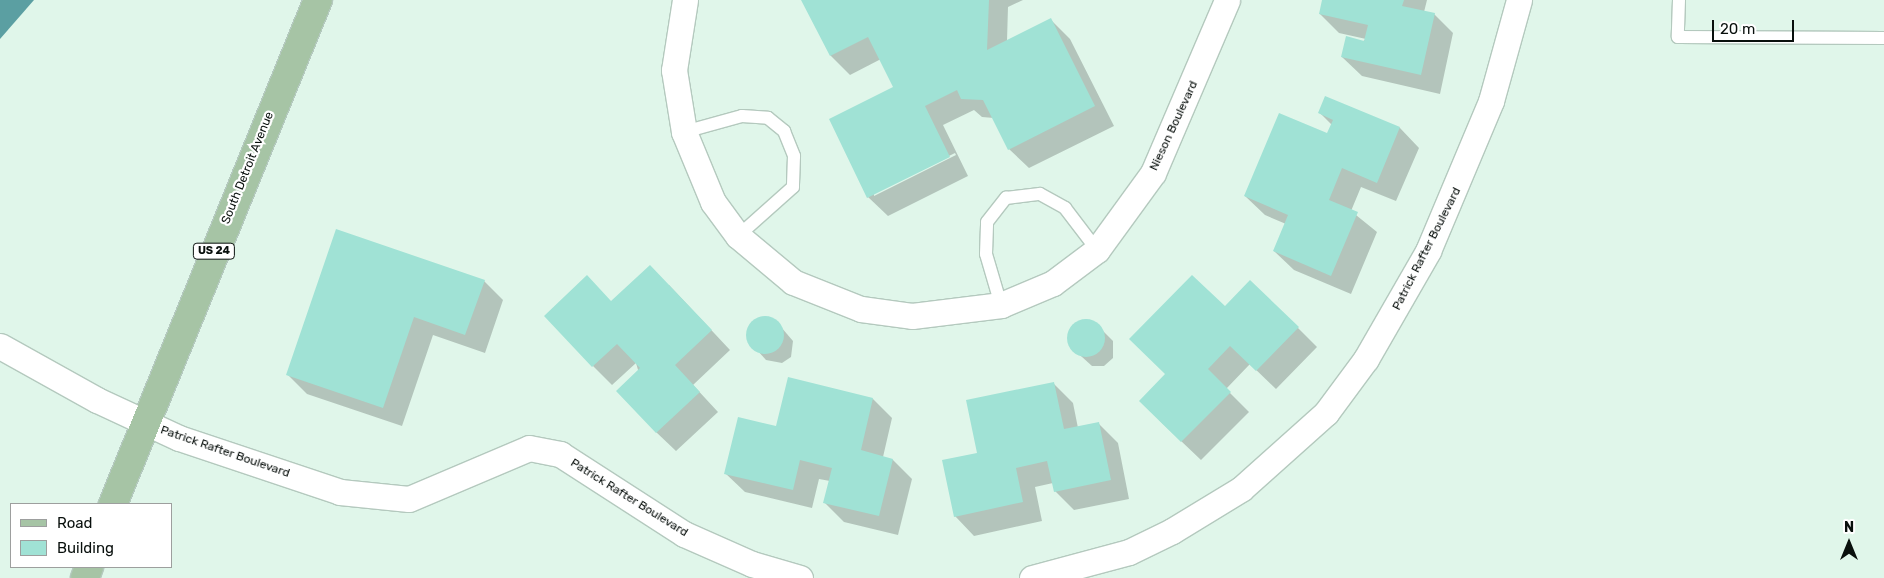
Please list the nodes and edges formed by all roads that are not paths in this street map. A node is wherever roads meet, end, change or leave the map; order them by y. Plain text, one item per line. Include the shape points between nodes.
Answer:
1 (318, 0) edge
2 (685, 0) edge
3 (1227, 0) edge
4 (1519, 0) edge
5 (1679, 0) edge
6 (1884, 38) edge
7 (684, 132) junction
8 (738, 236) junction
9 (1097, 250) junction
10 (1001, 305) junction
11 (0, 346) edge
12 (144, 423) junction
13 (113, 503) edge
14 (800, 578) edge
15 (1032, 578) edge

1 - 12 main road, South Detroit Avenue / US 24
2 - 7 street, Nieson Boulevard via 674,70
3 - 9 street, Nieson Boulevard via 1153,173
4 - 15 street, Patrick Rafter Boulevard via 1491,101 1428,251 1366,359 1326,413 1242,489 1179,527 1129,552
5 - 6 lane via 1678,37
7 - 8 street, Nieson Boulevard via 701,181
7 - 8 lane via 742,116 768,118 784,132 794,156 793,187
8 - 10 street, Nieson Boulevard via 793,282 861,309 912,316
9 - 10 street, Nieson Boulevard via 1053,283
9 - 10 lane via 1065,208 1040,194 1006,198 988,222 986,254
11 - 12 street, Patrick Rafter Boulevard
12 - 13 main road, South Detroit Avenue / US 24
12 - 14 street, Patrick Rafter Boulevard via 340,492 380,499 409,499 529,448 560,454 684,534 752,564

